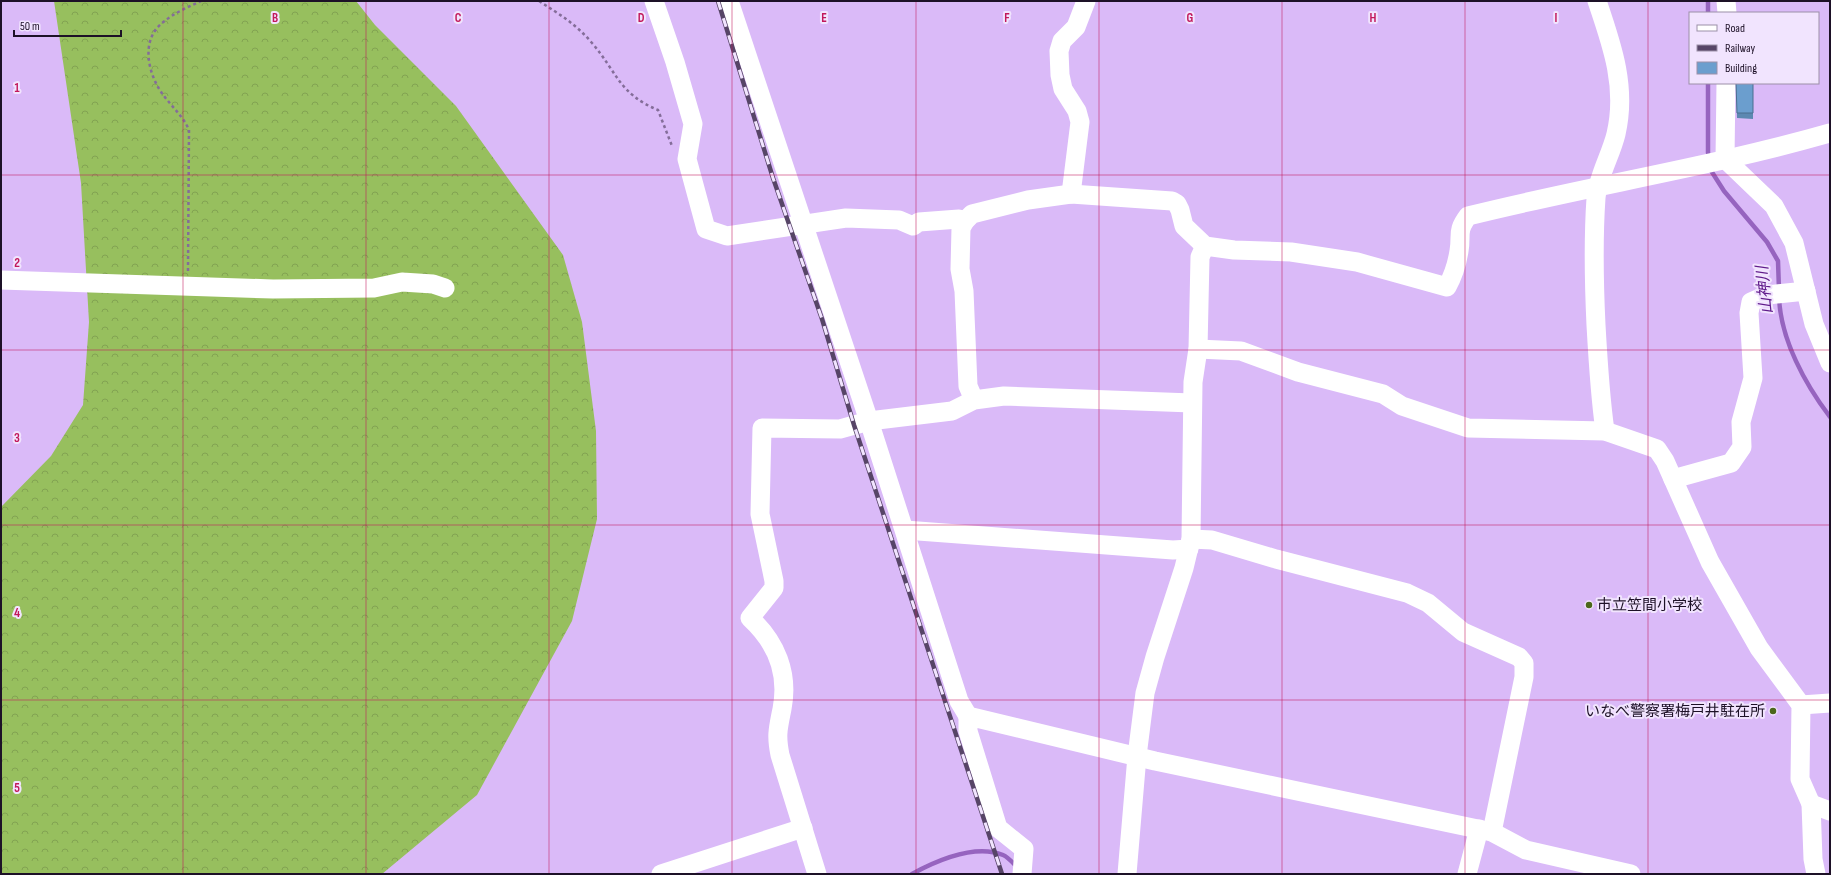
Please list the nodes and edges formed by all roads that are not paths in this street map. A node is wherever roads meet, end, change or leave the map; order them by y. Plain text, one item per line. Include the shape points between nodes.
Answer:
1 (654, 1) edge
2 (729, 1) edge
3 (1086, 1) edge
4 (1598, 1) edge
5 (1726, 1) edge
6 (1727, 12) edge
7 (1726, 84) edge
8 (1830, 133) edge
9 (1725, 159) junction
10 (1599, 186) junction
11 (1071, 194) junction
12 (965, 221) junction
13 (803, 225) junction
14 (1205, 246) junction
15 (1, 280) edge
16 (445, 288) dead end
17 (1806, 291) junction
18 (1198, 349) junction
19 (1830, 363) edge
20 (974, 400) junction
21 (1192, 403) junction
22 (869, 421) junction
23 (1605, 431) junction
24 (1673, 479) junction
25 (905, 530) junction
26 (1190, 544) junction
27 (1830, 703) edge
28 (1801, 705) junction
29 (968, 716) junction
30 (1137, 756) junction
31 (1811, 804) junction
32 (1830, 811) edge
33 (803, 828) junction
34 (1485, 831) junction
35 (1023, 867) edge
36 (661, 874) edge
37 (817, 874) edge
38 (1127, 874) edge
39 (1467, 874) edge
40 (1631, 874) edge
41 (1816, 874) edge

1 - 13 street via 693,124 687,159 706,229 727,236
2 - 13 street
3 - 11 street via 1076,27 1062,42 1059,50 1063,89 1077,111 1080,122
4 - 10 street via 1615,55 1620,105 1616,134
5 - 6 street
7 - 9 street
8 - 9 street via 1778,148
9 - 10 street
9 - 17 street via 1774,206 1794,243
10 - 14 street via 1468,216 1460,226 1459,251 1447,287 1356,262 1291,252
10 - 23 street via 1596,196 1593,259 1598,362
11 - 12 street via 1021,201 972,214
11 - 14 street via 1172,201 1180,210 1184,226
12 - 13 street via 959,219 918,222 913,226 899,220 846,218
12 - 20 street via 961,228 960,269 964,291 968,386
13 - 22 street
14 - 18 street via 1200,257
15 - 16 street via 273,289 374,288 402,282 433,284
17 - 19 street via 1814,324
17 - 24 street via 1767,295 1750,302 1748,313 1753,378 1741,422 1742,447 1731,462
18 - 21 street
18 - 23 street via 1241,351 1298,372 1383,394 1402,406 1468,428
20 - 21 street via 1004,396
20 - 22 street via 952,411
21 - 26 street
22 - 25 street
22 - 33 street via 840,429 762,428 760,514 774,588 750,618 763,630 777,653 782,668 783,698 776,738
23 - 24 street via 1657,449
24 - 28 street via 1710,562 1760,648
25 - 26 street via 1173,550
25 - 29 street via 959,701
26 - 30 street via 1145,692
26 - 34 street via 1212,540 1407,593 1428,603 1463,632 1519,657 1524,663 1524,677
27 - 28 street
28 - 31 street via 1800,779
29 - 30 street
29 - 35 street via 968,731 998,828 1024,849
30 - 34 street
30 - 38 street
31 - 32 street
31 - 41 street
33 - 36 street
33 - 37 street
34 - 39 street
34 - 40 street via 1526,850

